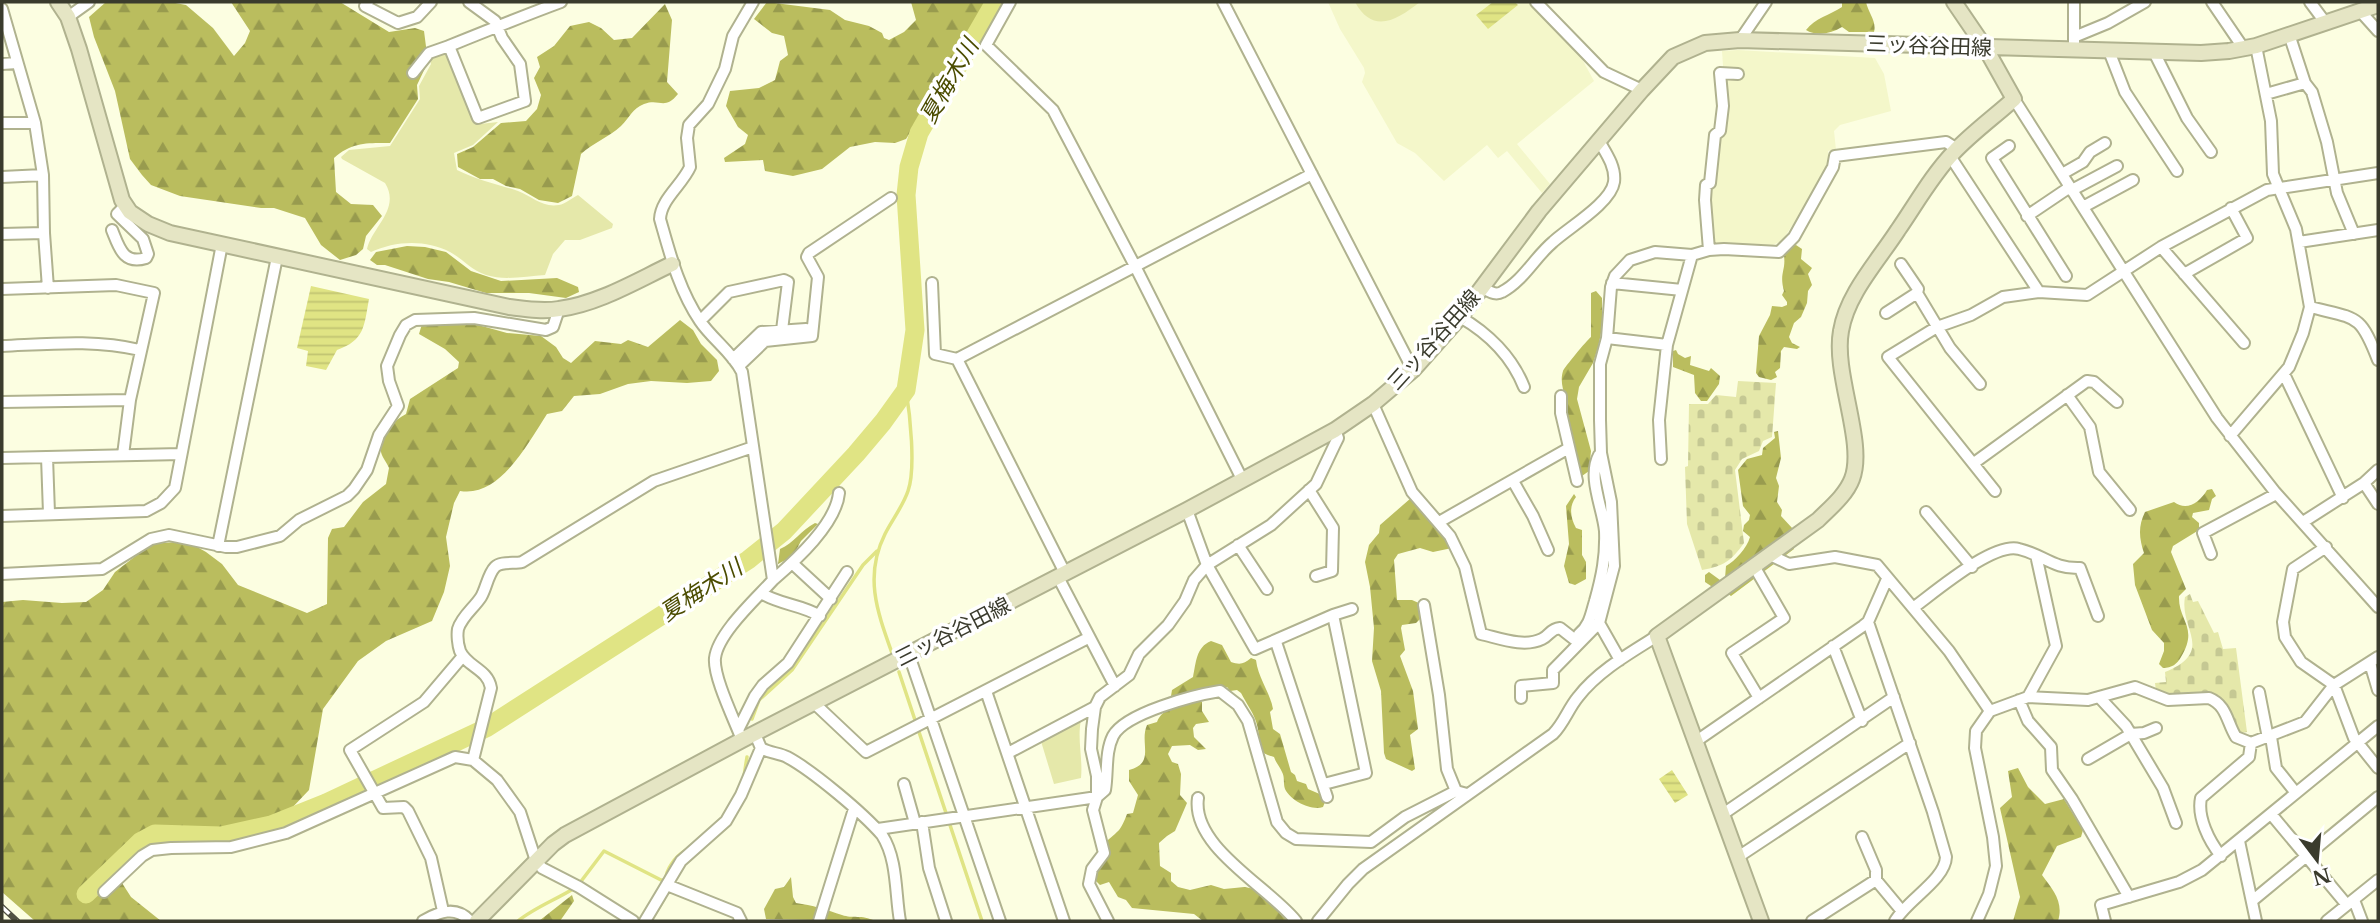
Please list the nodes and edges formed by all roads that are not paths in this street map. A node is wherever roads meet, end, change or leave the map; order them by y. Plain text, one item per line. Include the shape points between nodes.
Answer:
1 (58, 2) edge
2 (89, 2) edge
3 (368, 2) edge
4 (431, 2) edge
5 (471, 2) edge
6 (561, 2) edge
7 (753, 2) edge
8 (1010, 2) edge
9 (1223, 2) edge
10 (1535, 2) edge
11 (1766, 2) edge
12 (1954, 2) edge
13 (2074, 2) edge
14 (2146, 2) edge
15 (2212, 2) edge
16 (2310, 2) edge
17 (2378, 5) edge
18 (2, 9) edge
19 (2360, 11) junction
20 (68, 17) junction
21 (2325, 22) junction
22 (498, 26) junction
23 (2378, 32) edge
24 (2289, 34) junction
25 (1740, 40) junction
26 (2074, 43) junction
27 (449, 46) junction
28 (2250, 47) junction
29 (1986, 49) junction
30 (2109, 51) junction
31 (2154, 52) junction
32 (17, 63) junction
33 (2, 64) edge
34 (413, 73) dead end
35 (1738, 74) dead end
36 (2305, 83) junction
37 (1642, 90) junction
38 (2266, 94) junction
39 (2014, 99) junction
40 (2, 123) edge
41 (35, 123) junction
42 (1599, 141) junction
43 (2105, 143) dead end
44 (2009, 145) dead end
45 (2211, 152) dead end
46 (1953, 153) junction
47 (2117, 166) dead end
48 (2178, 171) dead end
49 (2378, 173) edge
50 (1312, 174) junction
51 (2062, 174) junction
52 (43, 175) junction
53 (2, 177) edge
54 (2133, 180) dead end
55 (2334, 180) junction
56 (2071, 188) junction
57 (2278, 188) junction
58 (891, 198) dead end
59 (126, 205) junction
60 (2083, 207) junction
61 (2231, 208) junction
62 (2027, 216) junction
63 (112, 230) dead end
64 (2378, 230) edge
65 (44, 233) junction
66 (2, 234) edge
67 (2354, 234) junction
68 (2299, 243) junction
69 (222, 244) junction
70 (2161, 247) junction
71 (1709, 250) junction
72 (1692, 255) junction
73 (277, 257) junction
74 (671, 264) junction
75 (1902, 264) dead end
76 (1135, 266) junction
77 (2123, 270) junction
78 (2184, 274) junction
79 (2066, 276) dead end
80 (932, 283) dead end
81 (1612, 283) junction
82 (48, 288) junction
83 (1482, 288) junction
84 (2, 289) edge
85 (1682, 290) junction
86 (2039, 292) junction
87 (1917, 293) junction
88 (2310, 307) junction
89 (559, 309) junction
90 (1886, 313) dead end
91 (1460, 317) junction
92 (700, 321) junction
93 (1937, 327) junction
94 (806, 329) dead end
95 (782, 330) junction
96 (1607, 338) junction
97 (2244, 343) dead end
98 (1667, 345) junction
99 (2, 346) edge
100 (140, 350) junction
101 (957, 359) junction
102 (2378, 360) edge
103 (736, 362) junction
104 (1413, 370) junction
105 (2284, 374) junction
106 (1980, 384) dead end
107 (1524, 387) dead end
108 (2067, 395) junction
109 (1561, 396) dead end
110 (130, 400) junction
111 (2, 402) edge
112 (2117, 402) dead end
113 (1373, 404) junction
114 (1335, 430) junction
115 (2230, 436) junction
116 (753, 447) junction
117 (1569, 448) junction
118 (1601, 453) junction
119 (181, 454) junction
120 (123, 455) junction
121 (47, 457) junction
122 (2, 458) edge
123 (1661, 459) dead end
124 (1974, 463) junction
125 (2378, 470) edge
126 (1243, 481) junction
127 (1513, 481) junction
128 (1577, 481) dead end
129 (2364, 483) junction
130 (1309, 490) junction
131 (1995, 491) dead end
132 (839, 493) dead end
133 (2276, 494) junction
134 (2343, 498) junction
135 (2378, 504) edge
136 (1187, 510) junction
137 (2130, 510) dead end
138 (1926, 512) dead end
139 (49, 513) junction
140 (2, 516) edge
141 (1438, 522) junction
142 (2303, 522) junction
143 (1238, 545) junction
144 (218, 546) junction
145 (2326, 547) junction
146 (1548, 550) dead end
147 (2211, 554) dead end
148 (1770, 555) junction
149 (2036, 555) junction
150 (792, 564) junction
151 (1207, 565) junction
152 (1754, 566) junction
153 (1972, 567) junction
154 (847, 572) dead end
155 (2, 574) edge
156 (1062, 575) junction
157 (1316, 576) dead end
158 (1887, 579) junction
159 (773, 580) junction
160 (1267, 589) dead end
161 (761, 593) junction
162 (831, 599) junction
163 (1424, 605) dead end
164 (2378, 606) edge
165 (1913, 608) junction
166 (1352, 609) dead end
167 (1333, 615) junction
168 (820, 616) junction
169 (2098, 616) dead end
170 (1868, 622) junction
171 (1598, 623) junction
172 (1657, 636) junction
173 (1088, 638) junction
174 (1574, 639) junction
175 (1276, 642) junction
176 (1833, 646) junction
177 (909, 655) junction
178 (463, 656) junction
179 (1620, 660) junction
180 (2374, 660) edge
181 (1561, 663) junction
182 (2376, 676) edge
183 (2334, 685) junction
184 (1115, 686) junction
185 (986, 691) junction
186 (2378, 691) edge
187 (2259, 692) dead end
188 (1894, 697) junction
189 (2099, 697) junction
190 (1521, 698) dead end
191 (1759, 698) junction
192 (2023, 699) junction
193 (814, 703) junction
194 (1095, 708) junction
195 (1990, 711) junction
196 (931, 719) junction
197 (1862, 721) junction
198 (2378, 726) edge
199 (2155, 728) dead end
200 (2131, 734) junction
201 (745, 735) junction
202 (2269, 737) junction
203 (1695, 742) junction
204 (2358, 742) junction
205 (1910, 743) junction
206 (2251, 743) junction
207 (761, 748) junction
208 (1008, 753) junction
209 (2088, 759) dead end
210 (473, 760) junction
211 (2378, 768) edge
212 (904, 784) dead end
213 (1324, 784) junction
214 (1462, 792) junction
215 (374, 793) junction
216 (2297, 793) junction
217 (1097, 797) junction
218 (1327, 797) dead end
219 (2378, 797) edge
220 (1198, 798) dead end
221 (1025, 807) junction
222 (854, 808) junction
223 (1723, 814) junction
224 (2271, 814) junction
225 (964, 815) junction
226 (919, 822) junction
227 (2176, 823) dead end
228 (878, 829) junction
229 (1862, 837) dead end
230 (2239, 841) junction
231 (2306, 855) junction
232 (2221, 856) junction
233 (1738, 858) junction
234 (536, 861) junction
235 (1876, 880) junction
236 (2378, 880) edge
237 (667, 885) junction
238 (104, 892) dead end
239 (2129, 897) junction
240 (2252, 901) junction
241 (2351, 903) junction
242 (1901, 910) junction
243 (443, 911) junction
244 (2254, 920) edge
245 (423, 921) edge
246 (470, 921) edge
247 (477, 921) edge
248 (633, 921) edge
249 (645, 921) edge
250 (741, 921) edge
251 (819, 921) edge
252 (900, 921) edge
253 (946, 921) edge
254 (1000, 921) edge
255 (1064, 921) edge
256 (1108, 921) edge
257 (1296, 921) edge
258 (1318, 921) edge
259 (1761, 921) edge
260 (1812, 921) edge
261 (1895, 921) edge
262 (1977, 921) edge
263 (2105, 921) edge
264 (2327, 921) edge
265 (2362, 921) edge

1 - 20 main road
2 - 20 street
3 - 4 street via 365,6 398,23 417,17
5 - 22 street
6 - 22 street
7 - 74 street via 733,36 725,69 708,104 689,125 689,170 661,212
8 - 76 street via 986,45 1053,110
9 - 50 street
10 - 37 street via 1604,72
11 - 25 street
12 - 29 main road
13 - 26 street
14 - 26 street
15 - 28 street
16 - 21 street
17 - 19 main road, 三ッ谷谷田線
18 - 32 street
19 - 21 main road, 三ッ谷谷田線
19 - 23 street
20 - 59 main road
21 - 24 main road, 三ッ谷谷田線
22 - 27 street
22 - 27 street via 520,64 525,101 478,118
24 - 28 main road, 三ッ谷谷田線
24 - 36 street
25 - 29 main road, 三ッ谷谷田線
25 - 37 main road, 三ッ谷谷田線 via 1705,43 1674,57
26 - 29 main road, 三ッ谷谷田線
26 - 30 main road, 三ッ谷谷田線
27 - 34 street via 429,53
28 - 31 main road, 三ッ谷谷田線
28 - 38 street
29 - 39 main road
30 - 31 main road, 三ッ谷谷田線
30 - 48 street via 2125,92
31 - 45 street via 2187,118
32 - 33 street
32 - 41 street
35 - 71 street via 1720,73 1722,118 1705,200
36 - 38 street
36 - 55 street via 2320,117
37 - 42 main road, 三ッ谷谷田線
38 - 57 street
39 - 46 main road
39 - 51 street
40 - 41 street
41 - 52 street
42 - 83 main road, 三ッ谷谷田線
42 - 83 street via 1613,171 1610,192 1503,292 1494,294
43 - 51 street
44 - 62 street via 1992,158
46 - 71 street via 1947,142 1835,156 1784,250
46 - 86 street
46 - 148 main road via 1845,314 1840,354 1854,443 1852,481 1818,520
47 - 56 street
49 - 55 street
50 - 76 street
50 - 104 street
51 - 56 street
52 - 53 street
52 - 65 street
54 - 60 street
55 - 57 street
55 - 67 street
56 - 60 street
56 - 62 street
57 - 61 street
57 - 68 street
58 - 103 street via 808,253 818,277 812,337 765,341
59 - 63 street via 117,214 143,239 146,258 137,261 123,256
59 - 69 main road via 159,228
60 - 77 street
61 - 70 street
61 - 78 street via 2246,238
62 - 79 street
64 - 67 street
65 - 66 street
65 - 82 street
67 - 68 street
68 - 88 street
69 - 73 main road
69 - 119 street
70 - 77 street
70 - 78 street
71 - 72 street
72 - 81 street via 1655,252 1630,260
72 - 85 street
73 - 89 main road via 509,307
73 - 144 street
74 - 89 main road via 593,301
74 - 92 street
75 - 87 street
76 - 101 street
76 - 126 street
77 - 86 street via 2087,295
77 - 115 street
78 - 97 street
80 - 101 street via 935,354
81 - 85 street
81 - 96 street
82 - 84 street
82 - 100 street via 116,285 153,293
83 - 91 main road, 三ッ谷谷田線
85 - 98 street
86 - 93 street via 2003,297
87 - 90 street
87 - 93 street
88 - 102 street via 2361,323
88 - 105 street
89 - 144 street via 553,327 546,330 474,318 415,320 406,326 387,366 397,406 379,435 360,483 347,496 299,520 280,536 237,547
91 - 104 main road, 三ッ谷谷田線
91 - 107 street via 1481,329 1502,351
92 - 95 street via 729,292 785,280
92 - 103 street
93 - 106 street
93 - 124 street via 1888,356
94 - 95 street
95 - 103 street via 757,334
96 - 98 street
96 - 118 street via 1600,364
98 - 123 street via 1659,420
99 - 100 street via 94,342
100 - 110 street
101 - 156 street
103 - 116 street via 745,388
104 - 113 main road, 三ッ谷谷田線
105 - 115 street
105 - 134 street
108 - 112 street via 2090,380
108 - 124 street
108 - 137 street via 2090,427 2099,472
109 - 117 street
110 - 111 street
110 - 120 street
113 - 114 main road, 三ッ谷谷田線
113 - 141 street via 1412,492
114 - 126 main road, 三ッ谷谷田線
114 - 130 street via 1338,438 1323,473
115 - 133 street
116 - 159 street
116 - 178 street via 654,481 522,562 495,567 458,630
117 - 127 street
117 - 128 street
118 - 171 street via 1611,502 1614,566
118 - 174 street via 1596,484 1605,527 1605,565 1588,627
119 - 120 street
119 - 139 street via 175,488 146,511
120 - 121 street
121 - 122 street
121 - 139 street
124 - 131 street
125 - 129 street
126 - 136 main road, 三ッ谷谷田線
127 - 141 street
127 - 146 street
129 - 134 street
129 - 135 street
130 - 143 street via 1271,526
130 - 157 street via 1333,528 1332,572
132 - 150 street via 826,523
133 - 142 street
133 - 147 street via 2203,533
134 - 142 street
136 - 151 street
136 - 156 main road, 三ッ谷谷田線
138 - 153 street
139 - 140 street
141 - 174 street via 1465,567 1481,634 1519,643 1542,639 1560,628
142 - 145 street
143 - 151 street
143 - 160 street
144 - 155 street via 169,535 151,539 102,569
145 - 164 street
145 - 183 street via 2293,569 2283,629 2301,662
148 - 152 main road
148 - 158 street via 1789,564 1835,557 1873,562
149 - 153 street via 2010,548
149 - 169 street via 2067,569 2080,568
149 - 192 street via 2056,646
150 - 159 street
150 - 162 street
151 - 175 street via 1255,649
151 - 184 street via 1168,625 1139,654 1129,676
152 - 172 main road
152 - 191 street via 1784,618 1732,653
153 - 165 street
154 - 162 street
156 - 173 street
156 - 177 main road, 三ッ谷谷田線
158 - 165 street
158 - 170 street
159 - 161 street
161 - 168 street
161 - 201 street via 723,639 715,659 724,693
162 - 168 street
163 - 214 street via 1447,769
165 - 195 street
166 - 167 street
167 - 175 street
167 - 213 street via 1366,773
168 - 201 street via 788,663 755,696
170 - 176 street
170 - 188 street
171 - 179 street
171 - 181 street
172 - 179 street
172 - 203 main road
173 - 184 street
173 - 185 street
174 - 181 street
175 - 213 street
176 - 191 street
176 - 197 street
177 - 193 main road, 三ッ谷谷田線
177 - 196 street
178 - 210 street via 490,680 491,688
178 - 215 street via 424,702 350,750
179 - 214 street via 1578,697 1553,734
180 - 182 street
180 - 183 street
181 - 190 street via 1553,670 1553,683 1521,685
182 - 186 street
183 - 202 street via 2305,722
183 - 204 street
184 - 194 street via 1100,697
185 - 196 street
185 - 208 street
187 - 202 street
188 - 197 street
188 - 205 street
189 - 192 street
189 - 200 street
189 - 206 street via 2135,687 2168,701 2209,698 2223,707 2236,737
191 - 203 street
192 - 195 street
192 - 239 street via 2028,721 2051,747 2052,770
193 - 196 street via 866,752
193 - 201 main road, 三ッ谷谷田線
194 - 208 street
194 - 217 street via 1091,749
195 - 262 street via 1976,731 1975,748 1996,866
196 - 225 street
197 - 223 street
198 - 204 street
199 - 200 street
200 - 209 street
200 - 227 street via 2164,788
201 - 207 street
201 - 234 main road, 三ッ谷谷田線 via 565,835
202 - 206 street
202 - 216 street via 2276,768
203 - 223 main road
204 - 211 street
204 - 216 street
205 - 233 street
205 - 242 street via 1946,862 1939,875
206 - 232 street via 2249,757 2201,798 2209,838
207 - 222 street via 800,765
207 - 237 street via 726,821 681,861
208 - 221 street
210 - 215 street via 455,757
210 - 234 street via 497,780 520,812
212 - 226 street
213 - 218 street
214 - 217 street via 1405,817 1371,842 1296,839 1277,822 1248,720 1220,691 1168,705 1120,727 1108,752 1105,790
214 - 258 street via 1363,869
215 - 238 street via 286,833 231,847 152,850
215 - 243 street via 383,808 408,811 431,858
216 - 224 street
217 - 221 street
217 - 256 street via 1093,810 1104,853 1092,869 1089,884
219 - 231 street
220 - 257 street via 1196,811 1205,834
221 - 225 street
221 - 255 street
222 - 228 street
222 - 251 street
223 - 233 main road
224 - 230 street
224 - 231 street
225 - 226 street
225 - 254 street
226 - 228 street
226 - 253 street
228 - 252 street via 894,871
229 - 235 street
230 - 232 street
230 - 240 street
231 - 240 street
231 - 241 street
232 - 239 street via 2179,882
233 - 259 main road
234 - 247 main road, 三ッ谷谷田線
234 - 248 street
235 - 242 street
235 - 260 street
236 - 241 street
237 - 249 street
237 - 250 street via 737,913
239 - 263 street via 2101,905
240 - 244 street
241 - 264 street
241 - 265 street
242 - 261 street
243 - 245 street
243 - 246 street

